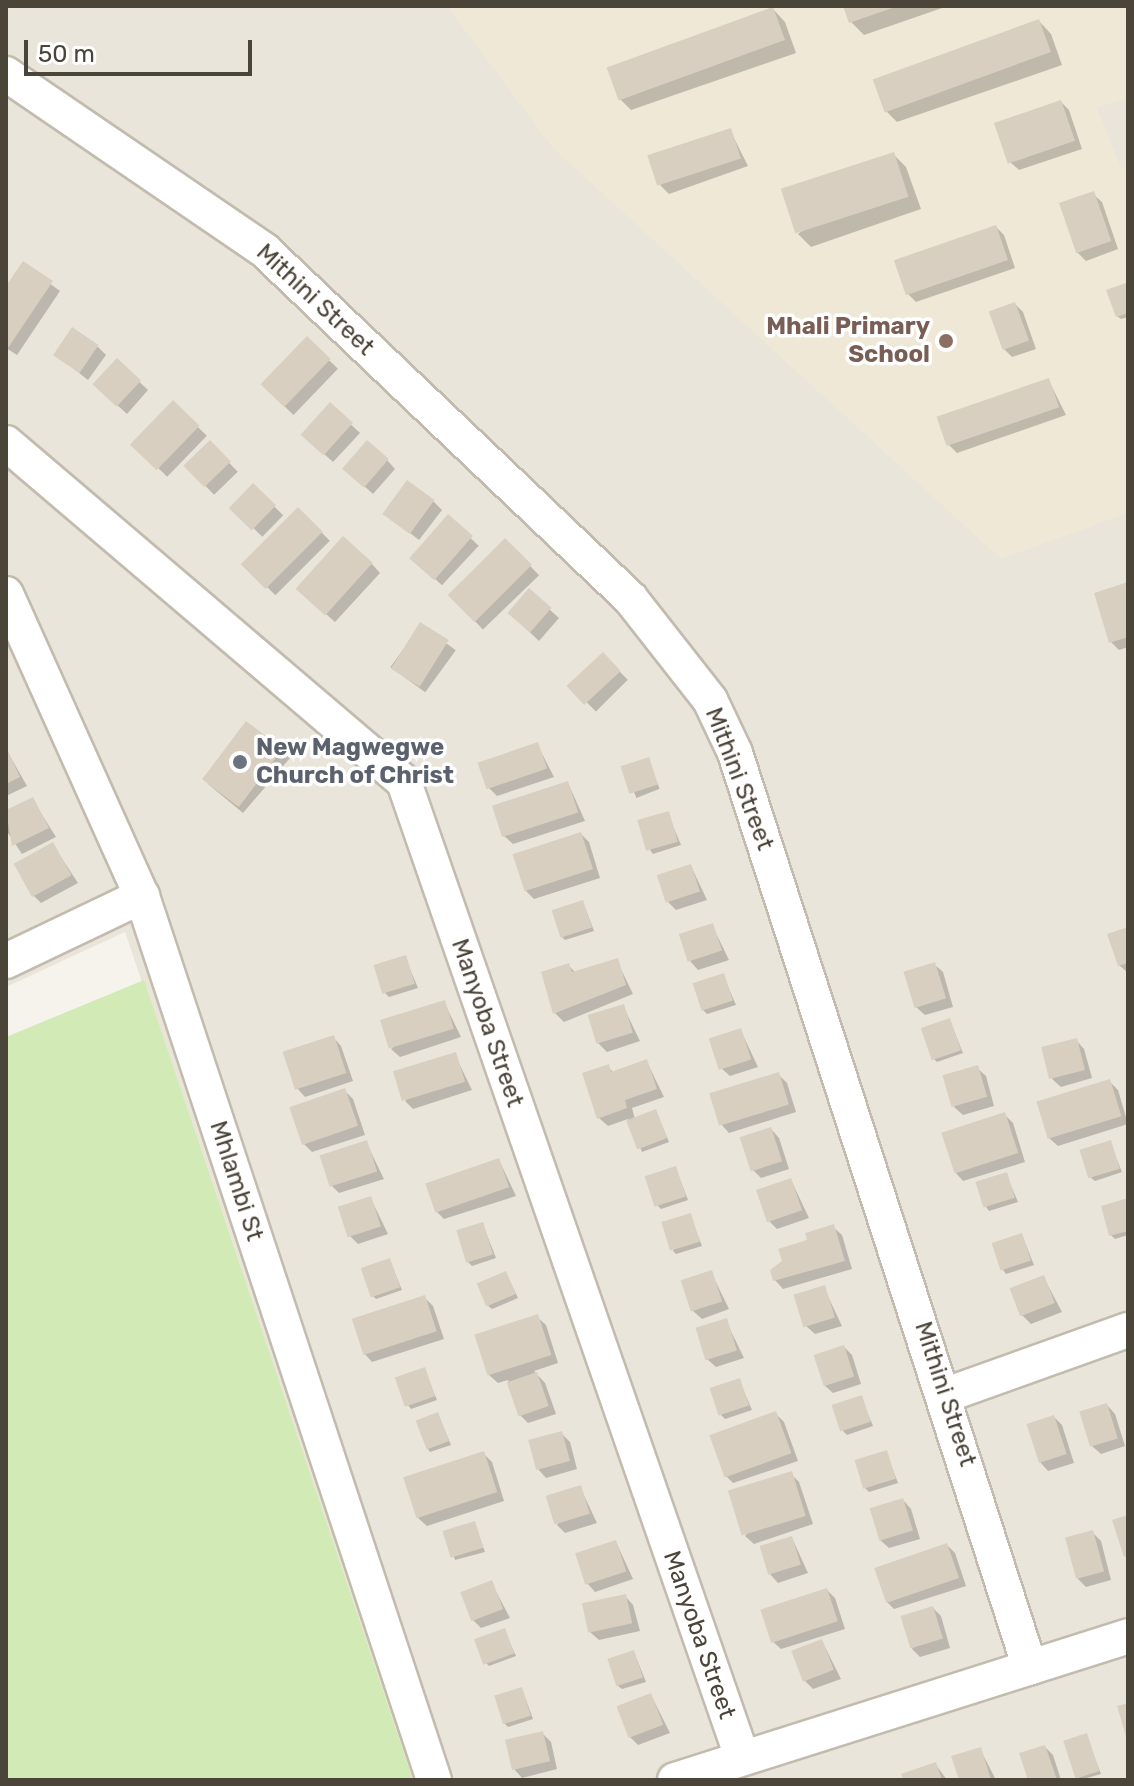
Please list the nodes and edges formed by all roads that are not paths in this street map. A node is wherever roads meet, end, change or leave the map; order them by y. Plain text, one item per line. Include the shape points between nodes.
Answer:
1 (6, 74) edge
2 (6, 443) edge
3 (6, 594) edge
4 (142, 896) junction
5 (6, 961) edge
6 (1128, 1330) edge
7 (946, 1395) junction
8 (1128, 1636) edge
9 (1030, 1668) junction
10 (742, 1757) junction
11 (434, 1780) edge
12 (675, 1780) edge

1 - 7 street, Mithini Street via 264,250 630,598 684,663 710,700 735,753
2 - 10 street, Manyoba Street via 404,782
3 - 4 street, Mhlambi St
4 - 5 street
4 - 11 street, Mhlambi St
6 - 7 street
7 - 9 street, Mithini Street
8 - 9 street
9 - 10 street
10 - 12 street

